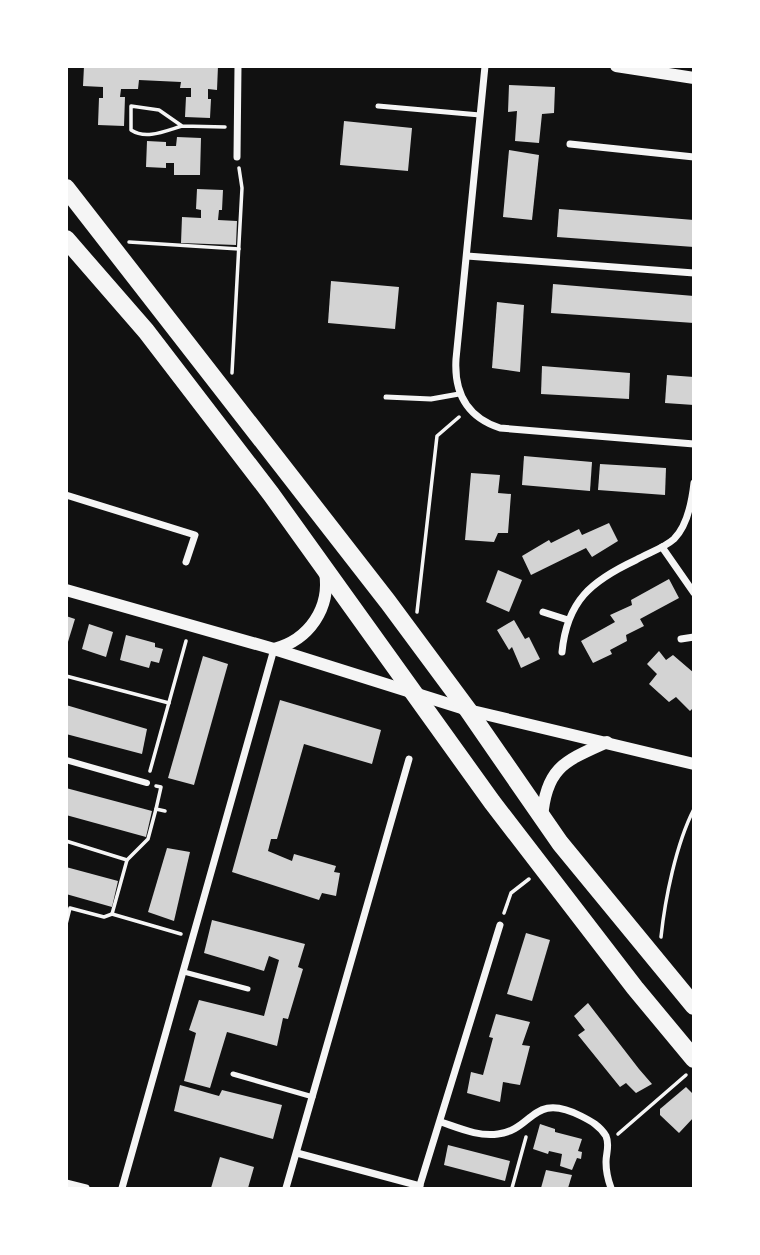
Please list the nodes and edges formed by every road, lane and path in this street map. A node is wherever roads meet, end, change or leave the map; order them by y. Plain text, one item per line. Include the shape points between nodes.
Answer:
1 (239, 66) edge
2 (485, 66) edge
3 (617, 66) edge
4 (694, 78) edge
5 (378, 106) dead end
6 (480, 115) junction
7 (182, 126) junction
8 (237, 128) junction
9 (570, 144) dead end
10 (237, 157) joint
11 (694, 157) edge
12 (66, 187) edge
13 (66, 239) edge
14 (128, 242) dead end
15 (239, 249) junction
16 (467, 256) junction
17 (694, 273) edge
18 (459, 394) junction
19 (386, 397) dead end
20 (231, 400) junction
21 (469, 409) junction
22 (694, 444) edge
23 (694, 483) edge
24 (66, 495) edge
25 (662, 547) junction
26 (186, 562) dead end
27 (325, 572) junction
28 (66, 590) edge
29 (694, 593) edge
30 (542, 612) dead end
31 (417, 614) dead end
32 (568, 620) junction
33 (190, 626) junction
34 (694, 637) edge
35 (681, 639) dead end
36 (274, 649) junction
37 (562, 652) dead end
38 (66, 676) edge
39 (411, 691) junction
40 (169, 703) junction
41 (468, 710) junction
42 (607, 742) junction
43 (409, 759) dead end
44 (66, 760) edge
45 (694, 764) edge
46 (147, 783) junction
47 (156, 809) junction
48 (694, 809) edge
49 (165, 811) dead end
50 (542, 819) junction
51 (66, 841) edge
52 (127, 860) junction
53 (544, 869) junction
54 (112, 914) junction
55 (66, 924) edge
56 (500, 925) joint
57 (194, 937) junction
58 (657, 964) junction
59 (184, 972) junction
60 (248, 989) dead end
61 (694, 1006) edge
62 (694, 1059) edge
63 (694, 1069) edge
64 (233, 1074) dead end
65 (313, 1097) junction
66 (533, 1113) junction
67 (441, 1122) junction
68 (608, 1142) junction
69 (297, 1153) junction
70 (66, 1183) edge
71 (419, 1187) edge
72 (86, 1188) edge
73 (122, 1188) edge
74 (286, 1188) edge
75 (512, 1188) edge
76 (611, 1188) edge

1 - 8 street
2 - 6 street
3 - 4 street
5 - 6 lane
6 - 16 street
7 - 7 path via 159,110 131,106 131,130 137,134
7 - 8 path
8 - 10 street
9 - 11 street
10 - 15 path via 242,188
12 - 20 highway
13 - 27 highway via 146,331
14 - 15 path
15 - 20 path
16 - 17 street
16 - 18 street via 455,376
18 - 19 lane via 431,399
18 - 21 street
20 - 41 highway
21 - 22 street via 500,428
21 - 31 path via 437,436
23 - 25 street via 684,523 676,538
24 - 26 street via 195,535
25 - 29 street
25 - 32 street via 593,586
27 - 36 street via 324,602 313,625 294,641
27 - 39 highway
28 - 33 street
30 - 32 street
32 - 37 street
33 - 36 street
33 - 40 path
34 - 35 street
36 - 39 street
36 - 57 street
38 - 40 path
39 - 41 street
39 - 53 highway
40 - 46 path
41 - 42 street
41 - 50 highway
42 - 45 street
42 - 50 street via 560,766 547,789
43 - 65 street
44 - 46 street
46 - 47 path via 161,788
47 - 49 path
47 - 52 path via 148,839
48 - 58 path via 664,911
50 - 58 highway
51 - 52 path
52 - 54 path
53 - 56 path via 510,893
53 - 62 highway
54 - 55 path via 104,917 71,908
54 - 57 path
56 - 67 street
57 - 59 street
58 - 61 highway
59 - 60 lane
59 - 73 street
63 - 68 path
64 - 65 lane
65 - 69 street
66 - 67 street via 513,1129 496,1135
66 - 68 street via 549,1108 577,1114 596,1125
66 - 75 path
67 - 71 street
68 - 76 street
69 - 71 street
69 - 74 street
70 - 72 street

